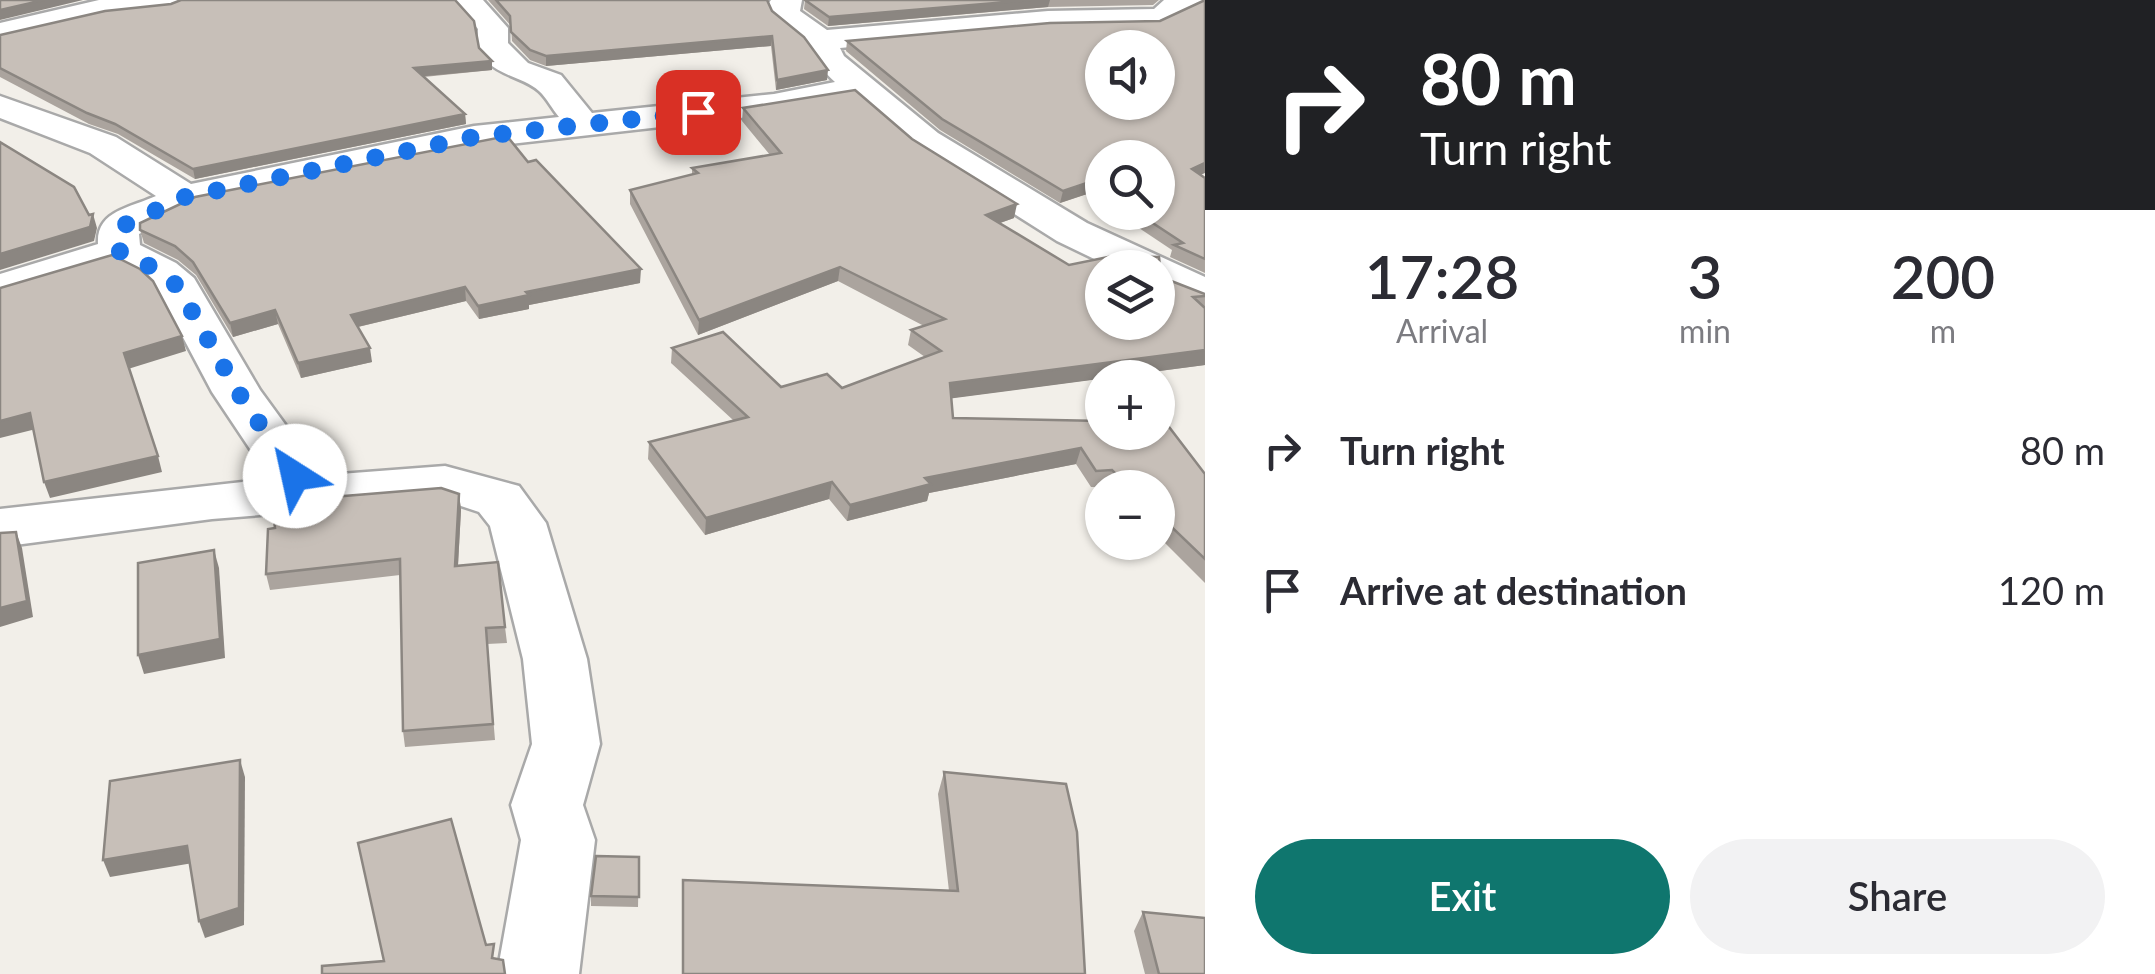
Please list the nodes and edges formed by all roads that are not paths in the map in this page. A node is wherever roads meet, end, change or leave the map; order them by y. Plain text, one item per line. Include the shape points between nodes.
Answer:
1 (172, 0) edge
2 (467, 0) edge
3 (788, 0) edge
4 (1192, 0) edge
5 (1036, 10) edge
6 (0, 32) edge
7 (822, 40) junction
8 (858, 88) junction
9 (0, 106) edge
10 (582, 125) junction
11 (185, 197) junction
12 (1110, 250) edge
13 (120, 252) junction
14 (1175, 280) edge
15 (0, 288) edge
16 (1205, 294) edge
17 (292, 489) junction
18 (0, 528) edge
19 (538, 974) edge

1 - 6 street
2 - 10 street via 493,28 492,45 516,70 549,82
3 - 7 street via 786,15
4 - 5 street via 1180,0 1156,18
5 - 7 street
7 - 8 street via 830,61
8 - 10 street
8 - 12 street via 925,141
9 - 11 street via 103,145
10 - 11 street via 474,137
11 - 13 street via 118,228
13 - 15 street
13 - 17 street via 178,287
14 - 16 street
17 - 18 street
17 - 19 street via 446,483 500,499 518,523 556,659 566,744 547,805 558,840

